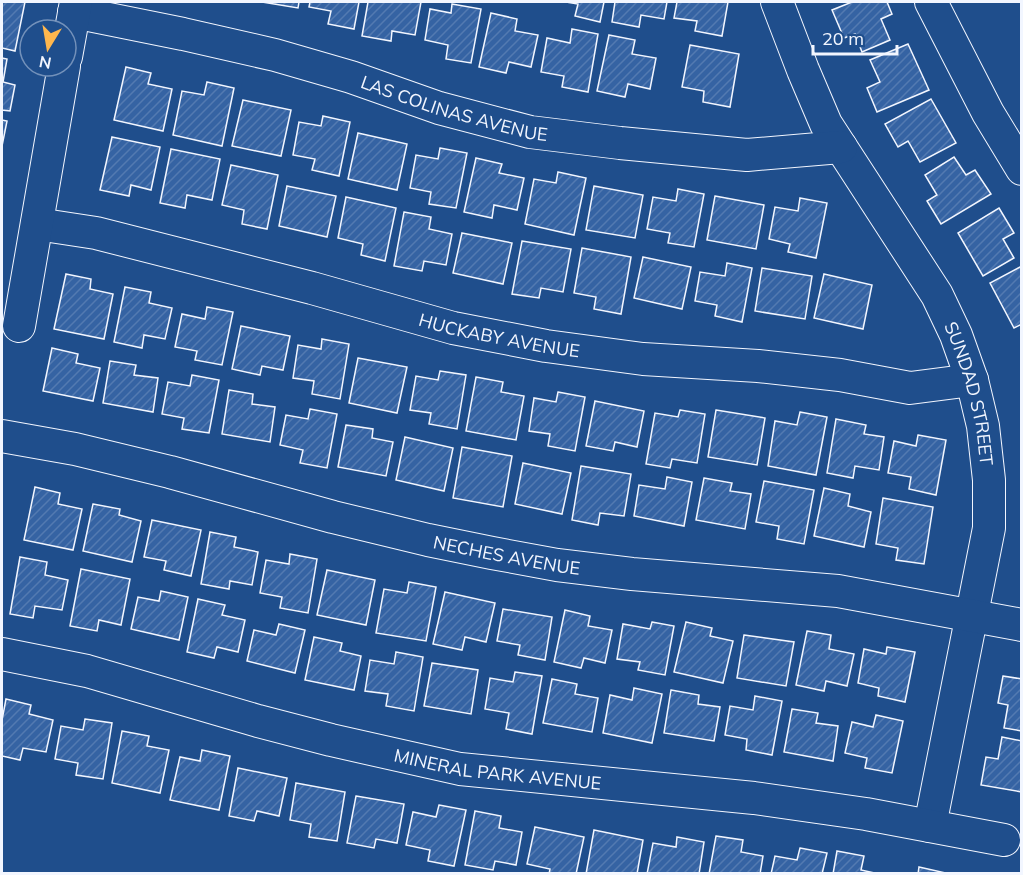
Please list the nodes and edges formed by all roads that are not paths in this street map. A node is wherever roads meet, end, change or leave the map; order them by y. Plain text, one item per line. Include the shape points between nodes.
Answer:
1 (777, 2) edge
2 (931, 2) edge
3 (75, 7) edge
4 (62, 78) edge
5 (841, 147) junction
6 (1022, 169) edge
7 (37, 224) junction
8 (19, 326) dead end
9 (972, 380) junction
10 (2, 436) edge
11 (972, 617) junction
12 (1022, 625) edge
13 (2, 654) edge
14 (930, 826) junction
15 (1004, 840) dead end

1 - 5 street, SUNDAD STREET via 822,116
2 - 6 street via 988,113
3 - 5 street, LAS COLINAS AVENUE via 275,55 438,108 530,132 747,155
4 - 7 street
5 - 9 street, SUNDAD STREET via 937,295
7 - 8 street
7 - 9 street, HUCKABY AVENUE via 96,233 453,328 546,346 644,359 840,375 910,388
9 - 11 street, SUNDAD STREET via 983,426 989,528
10 - 11 street, NECHES AVENUE via 96,454 333,517 492,553 632,574 838,591
11 - 12 street, NECHES AVENUE
11 - 14 street, SUNDAD STREET
13 - 14 street, MINERAL PARK AVENUE via 87,671 321,738 460,769 754,798
14 - 15 street, MINERAL PARK AVENUE

